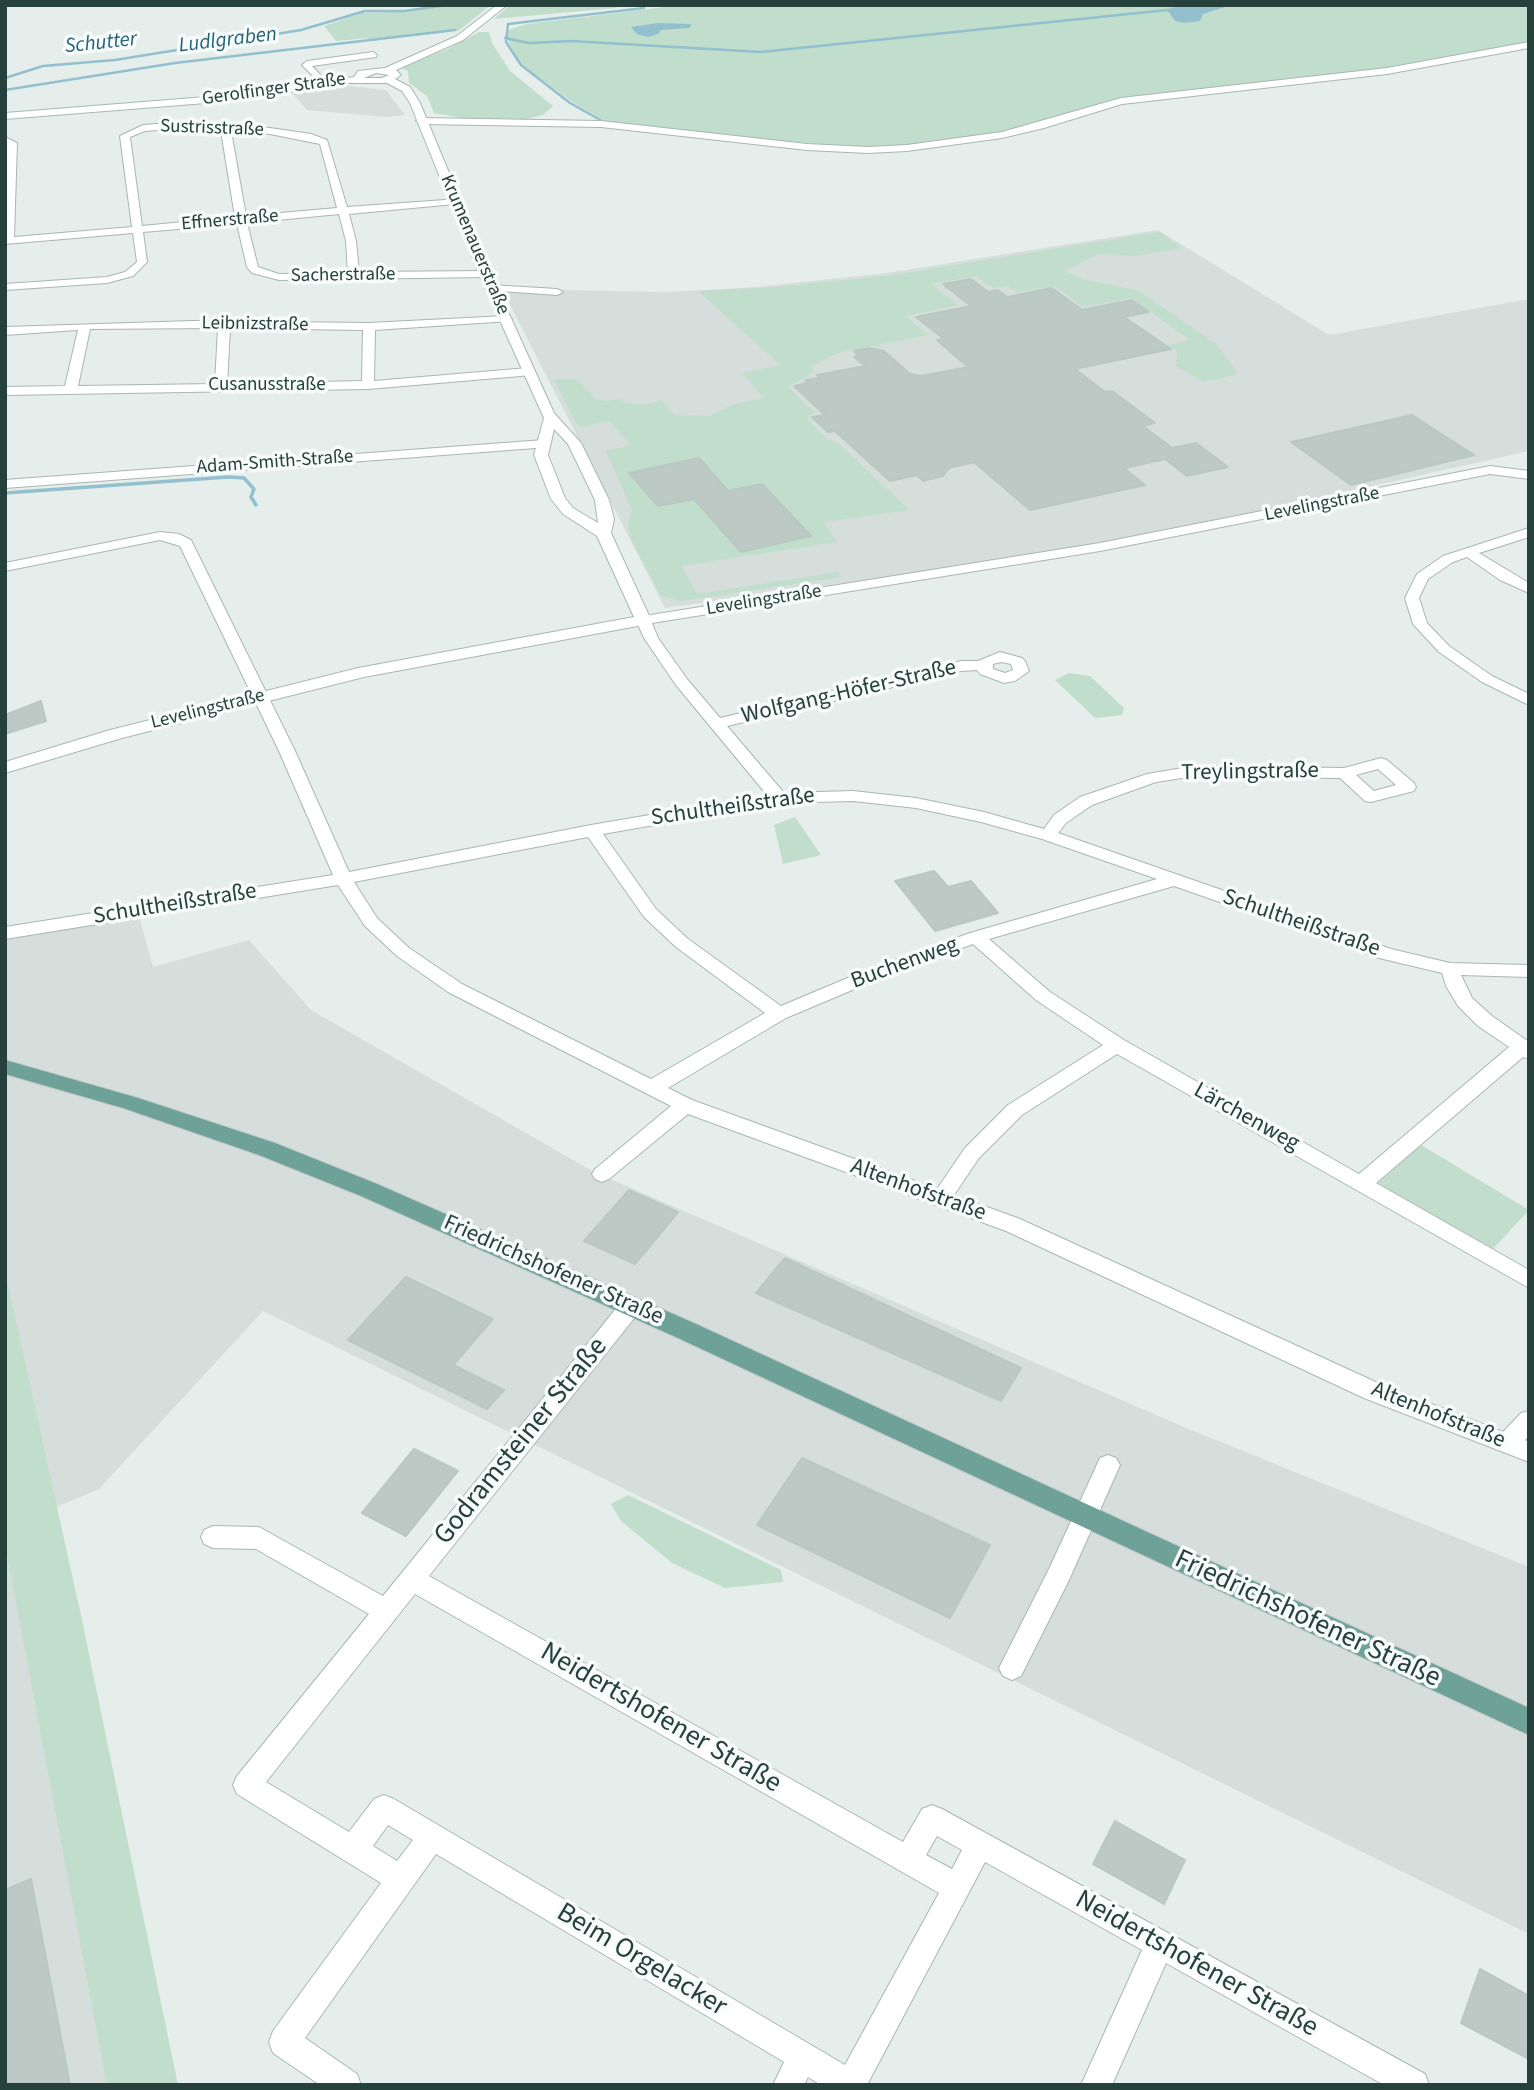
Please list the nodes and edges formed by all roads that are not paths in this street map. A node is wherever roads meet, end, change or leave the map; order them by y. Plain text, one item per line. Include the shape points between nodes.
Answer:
1 (503, 5) edge
2 (1529, 44) edge
3 (373, 55) dead end
4 (388, 75) junction
5 (323, 83) junction
6 (5, 116) edge
7 (421, 121) junction
8 (225, 127) junction
9 (5, 140) edge
10 (8, 197) edge
11 (455, 201) junction
12 (343, 211) junction
13 (241, 220) junction
14 (136, 230) junction
15 (7, 241) edge
16 (485, 274) junction
17 (353, 276) junction
18 (5, 287) edge
19 (491, 288) junction
20 (557, 292) dead end
21 (506, 319) junction
22 (225, 325) junction
23 (85, 326) junction
24 (369, 327) junction
25 (5, 331) edge
26 (528, 372) junction
27 (368, 384) junction
28 (221, 386) junction
29 (71, 388) junction
30 (5, 391) edge
31 (550, 419) junction
32 (574, 443) junction
33 (544, 444) junction
34 (1529, 475) edge
35 (5, 484) edge
36 (605, 509) junction
37 (575, 515) junction
38 (1529, 532) edge
39 (603, 533) junction
40 (1467, 551) junction
41 (5, 567) edge
42 (1529, 589) edge
43 (643, 620) junction
44 (984, 665) dead end
45 (259, 697) junction
46 (1529, 700) edge
47 (716, 724) junction
48 (5, 768) edge
49 (1344, 773) dead end
50 (779, 798) junction
51 (591, 830) junction
52 (1048, 835) junction
53 (343, 878) junction
54 (1174, 880) junction
55 (5, 933) edge
56 (976, 937) junction
57 (1450, 969) junction
58 (1529, 971) edge
59 (779, 1014) junction
60 (1117, 1045) junction
61 (1526, 1049) edge
62 (5, 1067) edge
63 (652, 1088) junction
64 (685, 1105) junction
65 (602, 1174) dead end
66 (1362, 1183) junction
67 (941, 1199) junction
68 (1529, 1280) edge
69 (631, 1306) junction
70 (1529, 1420) edge
71 (1506, 1444) junction
72 (1529, 1452) edge
73 (1108, 1465) dead end
74 (1085, 1518) junction
75 (213, 1537) dead end
76 (412, 1578) junction
77 (386, 1611) junction
78 (1012, 1668) dead end
79 (1529, 1722) edge
80 (432, 1837) junction
81 (980, 1844) junction
82 (353, 1850) junction
83 (908, 1860) junction
84 (401, 1880) junction
85 (957, 1888) junction
86 (1160, 1944) junction
87 (803, 2056) junction
88 (346, 2085) edge
89 (788, 2085) edge
90 (851, 2085) edge
91 (1096, 2085) edge
92 (1413, 2085) edge

1 - 4 street, Gerolfinger Straße via 460,38
2 - 7 street via 1387,71 1121,101 1002,135 907,148 807,148 601,124
3 - 5 street via 307,64
4 - 5 street, Gerolfinger Straße via 373,82
4 - 7 street, Krumenauerstraße via 410,94
5 - 6 street, Gerolfinger Straße via 231,98
7 - 11 street, Krumenauerstraße
8 - 12 street, Sustrisstraße via 320,140
8 - 13 street
8 - 14 street, Sustrisstraße via 160,125 125,136
9 - 10 street via 12,143
10 - 15 street
11 - 12 street, Effnerstraße
11 - 16 street, Krumenauerstraße
12 - 13 street, Effnerstraße
12 - 17 street
13 - 14 street, Effnerstraße
13 - 17 street, Sacherstraße via 257,271 279,277
14 - 15 street, Effnerstraße
14 - 18 street via 142,262 129,274 107,280
16 - 17 street, Sacherstraße
16 - 19 street, Krumenauerstraße
19 - 20 street
19 - 21 street, Krumenauerstraße
21 - 24 street, Leibnizstraße
21 - 26 street, Krumenauerstraße
22 - 23 street, Leibnizstraße
22 - 24 street, Leibnizstraße
22 - 28 street
23 - 25 street, Leibnizstraße
23 - 29 street
24 - 27 street
26 - 27 street, Cusanusstraße
26 - 31 street, Krumenauerstraße
27 - 28 street, Cusanusstraße
28 - 29 street, Cusanusstraße
29 - 30 street, Cusanusstraße
31 - 32 street, Krumenauerstraße
31 - 33 street
32 - 33 street
32 - 36 street, Krumenauerstraße
33 - 35 street, Adam-Smith-Straße
33 - 37 street via 541,455 554,488
34 - 43 street, Levelingstraße via 1490,470 1225,525
36 - 37 street
36 - 39 street, Krumenauerstraße
37 - 39 street
38 - 40 street
39 - 43 street, Krumenauerstraße
40 - 42 street
40 - 46 street via 1422,577 1412,598 1414,610 1420,624 1444,649
41 - 45 street, Altenhofstraße via 160,536 186,543
43 - 45 street, Levelingstraße via 447,655
43 - 47 street via 667,663
44 - 47 street, Wolfgang-Höfer-Straße via 961,666
45 - 48 street, Levelingstraße
45 - 53 street, Altenhofstraße
47 - 50 street
49 - 52 street, Treylingstraße via 1228,770 1153,777 1086,801 1060,819
50 - 51 street, Schultheißstraße
50 - 52 street, Schultheißstraße via 853,796 906,802
51 - 53 street, Schultheißstraße
51 - 59 street via 650,913 682,943
52 - 54 street, Schultheißstraße
53 - 55 street, Schultheißstraße
53 - 63 street, Altenhofstraße via 371,922 455,988
54 - 56 street, Buchenweg
54 - 57 street, Schultheißstraße via 1385,954
56 - 59 street, Buchenweg
56 - 60 street, Lärchenweg via 1043,996
57 - 58 street, Schultheißstraße
57 - 61 street via 1465,1002
59 - 63 street, Buchenweg
60 - 66 street, Lärchenweg
60 - 67 street via 1015,1110 972,1153
61 - 66 street
62 - 69 main road, Friedrichshofener Straße via 267,1149
63 - 64 street, Altenhofstraße
64 - 65 street
64 - 67 street, Altenhofstraße
66 - 68 street, Lärchenweg
67 - 71 street, Altenhofstraße via 1013,1225 1372,1391
69 - 74 main road, Friedrichshofener Straße
69 - 76 street, Godramsteiner Straße
70 - 71 street
71 - 72 street, Altenhofstraße
73 - 74 street
74 - 78 street
74 - 79 main road, Friedrichshofener Straße
75 - 77 street via 259,1538
76 - 77 street
76 - 83 street, Neidertshofener Straße
77 - 82 street via 247,1785
80 - 82 street, Beim Orgelacker via 384,1808
80 - 84 street
80 - 87 street, Beim Orgelacker
81 - 83 street, Neidertshofener Straße via 932,1818
81 - 85 street
81 - 86 street, Neidertshofener Straße
82 - 84 street
83 - 85 street, Neidertshofener Straße
84 - 88 street via 284,2042
85 - 90 street
86 - 91 street
86 - 92 street, Neidertshofener Straße
87 - 89 street
87 - 90 street, Beim Orgelacker

